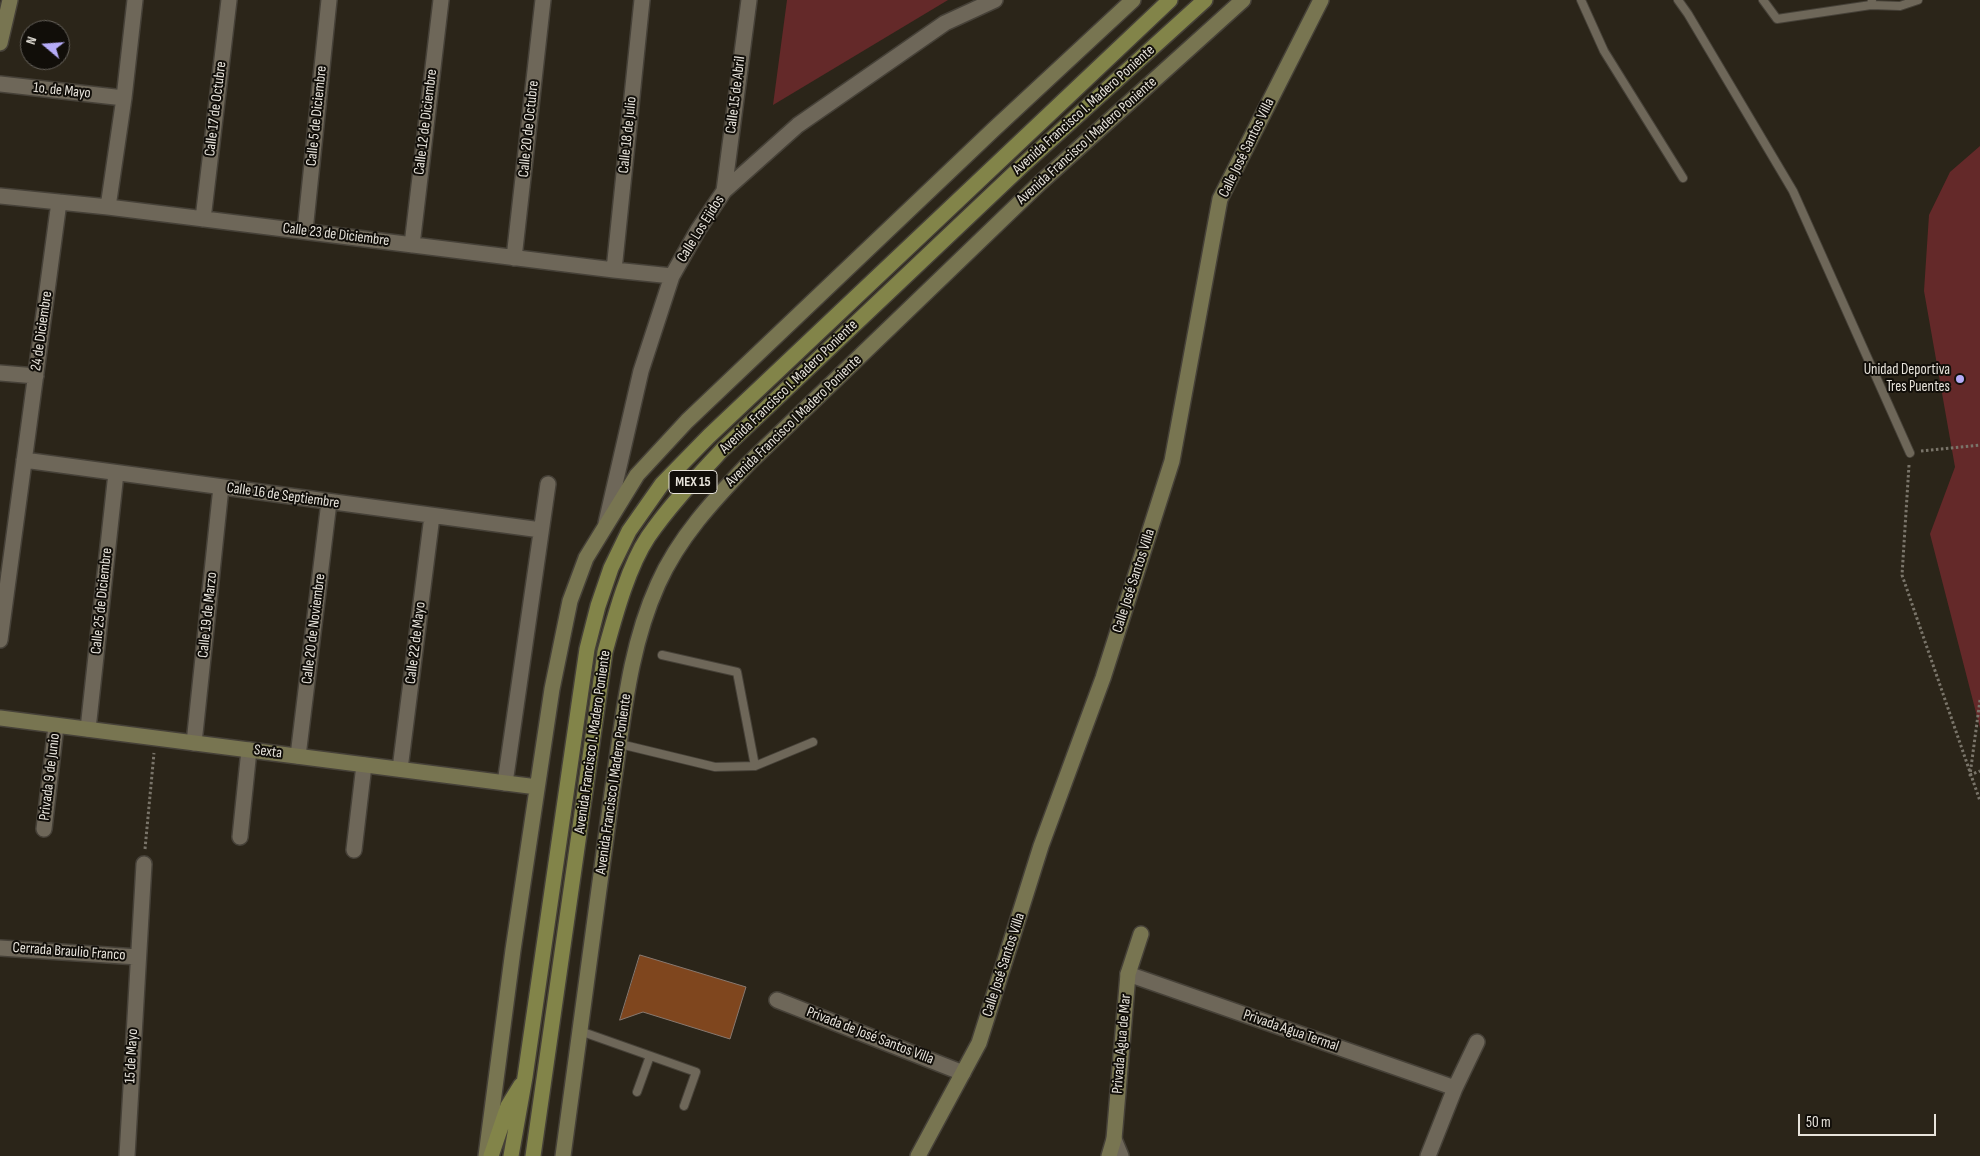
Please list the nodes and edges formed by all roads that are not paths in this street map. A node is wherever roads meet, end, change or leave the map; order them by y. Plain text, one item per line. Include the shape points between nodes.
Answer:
1 (10, 0) edge
2 (135, 0) edge
3 (229, 0) edge
4 (329, 0) edge
5 (441, 0) edge
6 (543, 0) edge
7 (642, 0) edge
8 (749, 0) edge
9 (994, 0) edge
10 (1133, 0) edge
11 (1170, 0) edge
12 (1205, 0) edge
13 (1243, 0) edge
14 (1321, 0) edge
15 (1581, 0) edge
16 (1678, 0) edge
17 (1763, 0) edge
18 (1918, 0) edge
19 (1871, 2) edge
20 (2, 25) edge
21 (0, 44) edge
22 (0, 84) edge
23 (124, 98) junction
24 (1683, 178) dead end
25 (724, 191) junction
26 (0, 196) edge
27 (60, 202) junction
28 (108, 207) junction
29 (203, 219) junction
30 (305, 232) junction
31 (412, 245) junction
32 (514, 258) junction
33 (614, 270) junction
34 (672, 276) junction
35 (0, 373) edge
36 (36, 376) junction
37 (1910, 453) road end
38 (24, 460) junction
39 (116, 473) junction
40 (548, 484) dead end
41 (222, 487) junction
42 (330, 502) junction
43 (432, 516) junction
44 (605, 529) junction
45 (541, 530) junction
46 (2, 603) edge
47 (0, 640) edge
48 (662, 655) dead end
49 (0, 718) edge
50 (56, 726) junction
51 (88, 729) junction
52 (814, 742) dead end
53 (194, 743) junction
54 (620, 744) junction
55 (249, 750) junction
56 (298, 756) junction
57 (364, 765) junction
58 (755, 766) junction
59 (400, 769) junction
60 (505, 782) junction
61 (537, 787) junction
62 (44, 829) dead end
63 (240, 837) dead end
64 (354, 850) dead end
65 (144, 864) road end
66 (1141, 934) dead end
67 (0, 948) edge
68 (138, 957) junction
69 (1128, 974) junction
70 (777, 1000) dead end
71 (580, 1031) junction
72 (1478, 1042) dead end
73 (650, 1056) junction
74 (963, 1073) junction
75 (525, 1077) junction
76 (1455, 1088) junction
77 (637, 1092) dead end
78 (684, 1106) dead end
79 (1114, 1139) junction
80 (127, 1156) edge
81 (486, 1156) edge
82 (491, 1156) edge
83 (511, 1156) edge
84 (534, 1156) edge
85 (563, 1156) edge
86 (918, 1156) edge
87 (1109, 1156) edge
88 (1121, 1156) edge
89 (1428, 1156) edge

1 - 20 street
2 - 23 street
3 - 29 street, Calle 17 de Octubre
4 - 30 street, Calle 5 de Diciembre
5 - 31 street, Calle 12 de Diciembre
6 - 32 street, Calle 20 de Octubre
7 - 33 street, Calle 18 de Julio
8 - 25 street, Calle 15 de Abril
9 - 25 street, Calle Los Ejidos via 945,23 798,125
10 - 44 street via 688,421 636,476
11 - 75 main road, Avenida Francisco I. Madero Poniente / MEX 15 via 709,436 662,484 628,531 611,568 587,649
12 - 84 main road, Avenida Francisco I. Madero Poniente / MEX 15 via 1023,165 723,449 680,495 647,538 617,609 605,652
13 - 54 street, Avenida Francisco I Madero Poniente via 1040,183 709,505 677,547 644,615 633,657
14 - 74 street, Calle José Santos Villa via 1220,199 1172,461 1103,678 1041,846 979,1043
15 - 24 lane via 1604,51
16 - 37 lane via 1793,191
17 - 19 lane via 1777,20
18 - 19 lane via 1900,6
20 - 21 street
22 - 23 street, 1o. de Mayo
23 - 28 street
25 - 34 street, Calle Los Ejidos
26 - 27 street, Calle 23 de Diciembre
27 - 28 street, Calle 23 de Diciembre
27 - 36 street, 24 de Diciembre
28 - 29 street, Calle 23 de Diciembre
29 - 30 street, Calle 23 de Diciembre
30 - 31 street, Calle 23 de Diciembre
31 - 32 street, Calle 23 de Diciembre
32 - 33 street, Calle 23 de Diciembre
33 - 34 street, Calle 23 de Diciembre
34 - 44 street, Calle Los Ejidos via 641,371
35 - 36 street
36 - 38 street, 24 de Diciembre
38 - 39 street, Calle 16 de Septiembre
38 - 46 street, 24 de Diciembre
39 - 41 street, Calle 16 de Septiembre
39 - 51 street, Calle 25 de Diciembre
40 - 45 street
41 - 42 street, Calle 16 de Septiembre
41 - 53 street, Calle 19 de Marzo
42 - 43 street, Calle 16 de Septiembre
42 - 56 street, Calle 20 de Noviembre
43 - 45 street, Calle 16 de Septiembre
43 - 59 street, Calle 22 de Mayo
44 - 61 street via 586,558 570,601
45 - 60 street
46 - 47 street, 24 de Diciembre
48 - 58 lane via 736,672
49 - 50 street, Sexta
50 - 51 street, Sexta
50 - 62 street, Privada 9 de Junio
51 - 53 street, Sexta
52 - 58 lane
53 - 55 street, Sexta
54 - 58 lane via 715,767
54 - 71 street, Avenida Francisco I Madero Poniente
55 - 56 street, Sexta
55 - 63 street
56 - 57 street, Sexta
57 - 59 street, Sexta
57 - 64 street
59 - 60 street, Sexta
60 - 61 street, Sexta
61 - 81 street
65 - 68 street, 15 de Mayo
66 - 69 street, Privada Agua de Mar
67 - 68 street, Cerrada Braulio Franco
68 - 80 street, 15 de Mayo
69 - 76 street, Privada Agua Termal
69 - 79 street, Privada Agua de Mar
70 - 74 street, Privada de José Santos Villa
71 - 73 lane
71 - 85 street, Avenida Francisco I Madero Poniente
72 - 76 street
73 - 77 lane
73 - 78 lane via 696,1072
74 - 86 street, Calle José Santos Villa
75 - 82 main road via 508,1106
75 - 83 main road, Avenida Francisco I. Madero Poniente / MEX 15
76 - 89 street
79 - 87 street, Privada Agua de Mar
79 - 88 street

